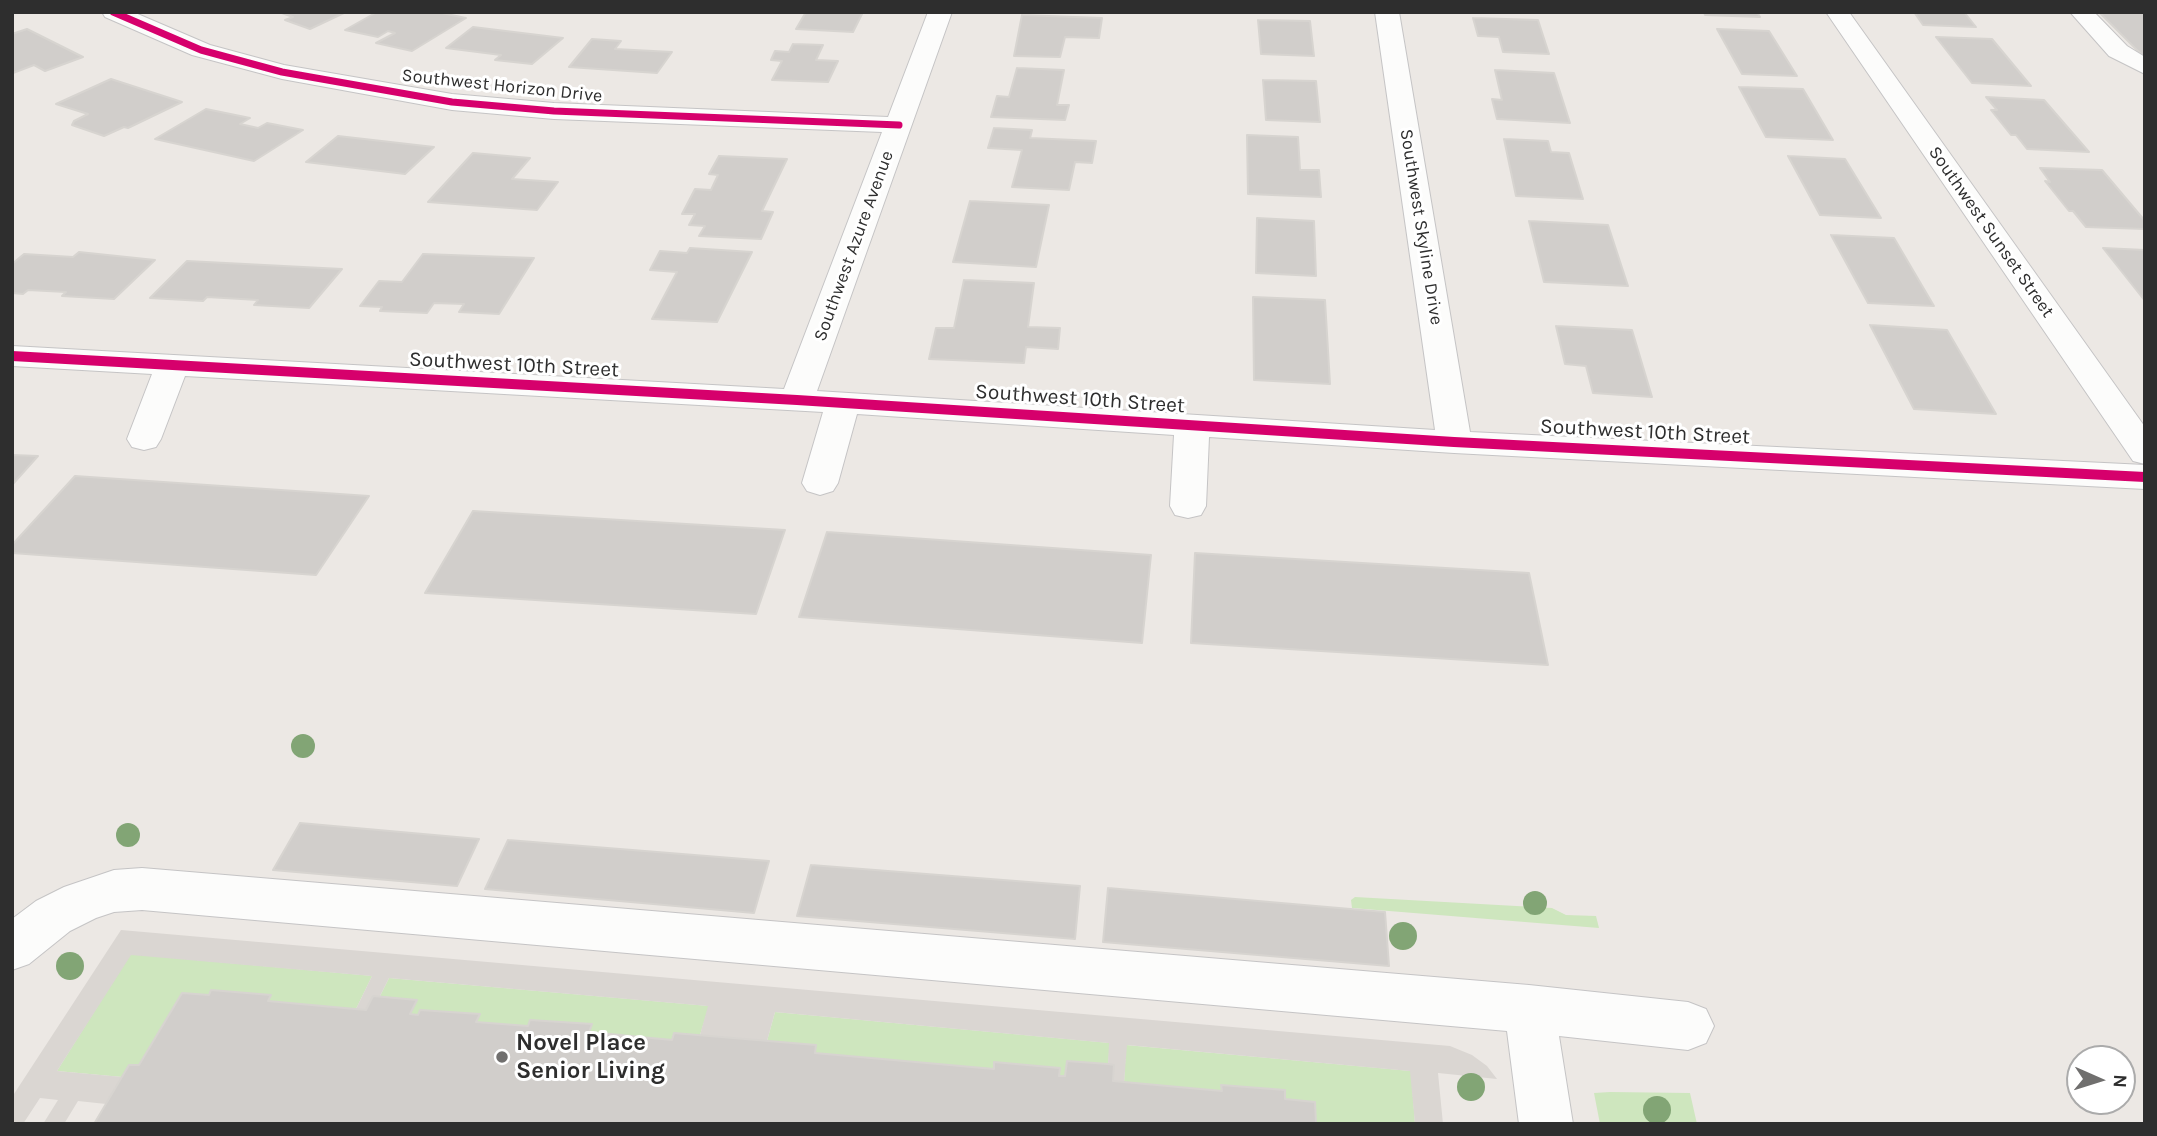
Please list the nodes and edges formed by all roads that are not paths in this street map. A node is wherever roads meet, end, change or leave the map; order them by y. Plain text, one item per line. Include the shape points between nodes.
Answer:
1 (113, 12) edge
2 (940, 12) edge
3 (1387, 12) edge
4 (1837, 12) edge
5 (2081, 12) edge
6 (2145, 67) edge
7 (899, 125) junction
8 (12, 356) edge
9 (172, 365) junction
10 (797, 400) junction
11 (843, 403) junction
12 (1192, 425) junction
13 (144, 439) dead end
14 (1454, 442) junction
15 (2145, 453) edge
16 (2145, 477) edge
17 (820, 483) dead end
18 (1188, 506) dead end
19 (12, 948) edge
20 (1529, 1009) junction
21 (1688, 1026) dead end
22 (1546, 1124) edge

1 - 7 street, Southwest Horizon Drive via 201,50 282,72 452,102 554,111
2 - 7 street, Southwest Azure Avenue
3 - 14 street, Southwest Skyline Drive
4 - 15 street, Southwest Sunset Street
5 - 6 street via 2118,51
7 - 10 street, Southwest Azure Avenue
8 - 9 street, Southwest 10th Street
9 - 10 street, Southwest 10th Street
9 - 13 street
10 - 11 street, Southwest 10th Street
11 - 12 street, Southwest 10th Street
11 - 17 street
12 - 14 street, Southwest 10th Street
12 - 18 street
14 - 16 street, Southwest 10th Street
19 - 20 street via 53,916 81,902 114,891 142,890
20 - 21 street
20 - 22 street

